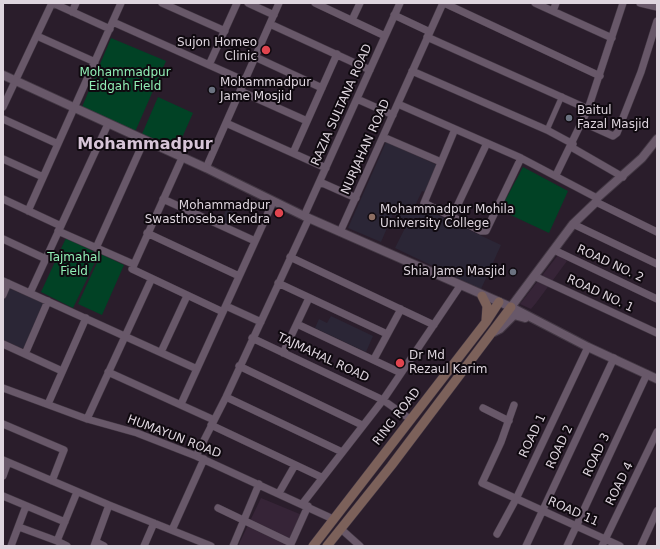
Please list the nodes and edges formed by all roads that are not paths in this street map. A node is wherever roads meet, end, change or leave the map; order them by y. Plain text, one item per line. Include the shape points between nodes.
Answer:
1 (52, 3) edge
2 (76, 3) edge
3 (121, 3) edge
4 (162, 3) edge
5 (237, 3) edge
6 (248, 3) edge
7 (279, 3) edge
8 (360, 3) edge
9 (400, 3) edge
10 (443, 3) edge
11 (535, 3) edge
12 (556, 3) edge
13 (623, 3) edge
14 (640, 3) edge
15 (320, 4) edge
16 (657, 7) edge
17 (553, 11) junction
18 (72, 12) junction
19 (274, 15) junction
20 (394, 16) junction
21 (352, 20) junction
22 (113, 22) junction
23 (657, 22) edge
24 (270, 24) junction
25 (110, 29) junction
26 (225, 31) junction
27 (429, 34) junction
28 (37, 36) junction
29 (385, 36) junction
30 (612, 38) junction
31 (337, 54) junction
32 (255, 57) junction
33 (95, 62) junction
34 (210, 65) junction
35 (370, 70) junction
36 (412, 71) junction
37 (3, 75) edge
38 (600, 76) junction
39 (16, 81) junction
40 (245, 81) junction
41 (322, 88) junction
42 (240, 91) junction
43 (562, 96) junction
44 (357, 99) junction
45 (398, 104) junction
46 (3, 107) edge
47 (75, 108) junction
48 (588, 108) junction
49 (393, 115) junction
50 (3, 119) edge
51 (308, 121) junction
52 (582, 122) junction
53 (226, 123) junction
54 (108, 124) junction
55 (455, 129) junction
56 (547, 130) junction
57 (383, 137) junction
58 (657, 139) edge
59 (144, 141) junction
60 (486, 143) junction
61 (58, 144) junction
62 (572, 146) junction
63 (293, 154) junction
64 (3, 158) edge
65 (182, 158) junction
66 (521, 158) junction
67 (441, 162) junction
68 (206, 168) junction
69 (326, 168) junction
70 (556, 175) junction
71 (43, 177) junction
72 (623, 177) junction
73 (320, 182) junction
74 (356, 198) junction
75 (163, 199) junction
76 (3, 200) edge
77 (597, 200) junction
78 (273, 202) junction
79 (28, 210) junction
80 (306, 217) junction
81 (452, 217) junction
82 (573, 224) junction
83 (59, 228) junction
84 (340, 232) junction
85 (657, 232) edge
86 (147, 233) junction
87 (3, 240) edge
88 (255, 241) junction
89 (96, 248) junction
90 (554, 250) junction
91 (290, 257) junction
92 (46, 259) junction
93 (133, 264) junction
94 (657, 264) edge
95 (239, 276) junction
96 (534, 276) junction
97 (151, 280) junction
98 (6, 282) edge
99 (278, 283) junction
100 (460, 286) junction
101 (30, 293) junction
102 (3, 295) edge
103 (187, 296) junction
104 (482, 296) junction
105 (309, 298) junction
106 (657, 299) edge
107 (48, 301) junction
108 (499, 302) junction
109 (512, 308) junction
110 (224, 309) junction
111 (401, 309) junction
112 (86, 318) junction
113 (261, 322) junction
114 (486, 322) junction
115 (297, 324) junction
116 (544, 324) junction
117 (434, 325) junction
118 (494, 332) junction
119 (657, 333) edge
120 (387, 334) junction
121 (126, 335) junction
122 (252, 338) junction
123 (3, 344) edge
124 (588, 347) junction
125 (161, 352) junction
126 (283, 353) junction
127 (25, 354) junction
128 (614, 358) junction
129 (374, 359) junction
130 (239, 366) junction
131 (197, 369) junction
132 (62, 371) junction
133 (108, 372) junction
134 (401, 373) junction
135 (647, 374) junction
136 (657, 379) edge
137 (441, 381) junction
138 (3, 388) edge
139 (450, 388) junction
140 (226, 397) junction
141 (383, 400) junction
142 (48, 404) junction
143 (181, 404) junction
144 (514, 405) dead end
145 (483, 408) dead end
146 (410, 419) junction
147 (87, 420) junction
148 (509, 421) junction
149 (213, 422) junction
150 (3, 424) edge
151 (362, 425) junction
152 (657, 432) edge
153 (342, 452) junction
154 (196, 456) junction
155 (381, 457) junction
156 (204, 459) junction
157 (5, 461) edge
158 (294, 465) junction
159 (391, 466) junction
160 (3, 476) edge
161 (321, 477) junction
162 (52, 481) junction
163 (259, 484) junction
164 (77, 492) junction
165 (279, 493) junction
166 (3, 496) edge
167 (516, 499) junction
168 (109, 505) junction
169 (305, 505) junction
170 (26, 506) junction
171 (218, 508) dead end
172 (542, 510) junction
173 (657, 511) edge
174 (333, 519) junction
175 (244, 520) junction
176 (65, 522) junction
177 (154, 523) junction
178 (576, 526) junction
179 (19, 527) junction
180 (341, 529) junction
181 (172, 530) junction
182 (497, 534) dead end
183 (606, 538) junction
184 (57, 541) junction
185 (95, 544) edge
186 (291, 544) edge
187 (11, 546) edge
188 (67, 546) edge
189 (104, 546) edge
190 (144, 546) edge
191 (211, 546) edge
192 (233, 546) edge
193 (313, 546) edge
194 (327, 546) edge
195 (360, 546) edge
196 (526, 546) edge
197 (567, 546) edge
198 (602, 546) edge
199 (620, 546) edge
200 (641, 546) edge

1 - 18 street
1 - 28 street
2 - 18 street
3 - 22 street
4 - 26 street
5 - 26 street
6 - 19 street
7 - 19 street
8 - 21 street
9 - 20 street, RAZIA SULTANA ROAD
10 - 27 street, NURJAHAN ROAD
10 - 38 street, NURJAHAN ROAD
11 - 17 street
12 - 17 street
13 - 30 street
14 - 16 street
15 - 21 street
17 - 30 street
18 - 25 street
19 - 24 street
20 - 27 street
20 - 29 street, RAZIA SULTANA ROAD
21 - 29 street
22 - 25 street
22 - 34 street
23 - 52 street via 617,133 613,136
24 - 31 street
24 - 32 street
25 - 33 street
26 - 34 street
27 - 36 street, NURJAHAN ROAD
27 - 43 street
28 - 33 street
28 - 39 street
29 - 35 street, RAZIA SULTANA ROAD
30 - 38 street
31 - 35 street
31 - 41 street
32 - 40 street
32 - 41 street
33 - 47 street
34 - 40 street
35 - 44 street, RAZIA SULTANA ROAD
36 - 45 street, NURJAHAN ROAD
36 - 56 street
37 - 39 street
38 - 48 street
39 - 46 street
39 - 47 street
40 - 42 street
41 - 51 street
42 - 51 street
42 - 53 street
43 - 48 street
43 - 56 street
44 - 49 street
44 - 69 street, RAZIA SULTANA ROAD
45 - 49 street, NURJAHAN ROAD
45 - 55 street
47 - 54 street
47 - 61 street
48 - 52 street
49 - 57 street, NURJAHAN ROAD
50 - 61 street
51 - 63 street
52 - 62 street
53 - 63 street
53 - 68 street
54 - 59 street
54 - 83 street
55 - 60 street
55 - 67 street
56 - 62 street
57 - 67 street
57 - 74 street, NURJAHAN ROAD
58 - 72 street
59 - 65 street
59 - 89 street
60 - 66 street
60 - 81 street
61 - 71 street
62 - 70 street
62 - 72 street
63 - 69 street
64 - 71 street
65 - 68 street
65 - 75 street
66 - 70 street
66 - 81 street via 486,231
67 - 81 street via 424,203
68 - 78 street
69 - 73 street, RAZIA SULTANA ROAD
70 - 77 street
71 - 79 street
72 - 77 street
73 - 74 street
73 - 80 street, RAZIA SULTANA ROAD
74 - 84 street, NURJAHAN ROAD
75 - 86 street
75 - 88 street
76 - 79 street
77 - 82 street
77 - 85 street
78 - 80 street
78 - 88 street
79 - 83 street
80 - 84 street
80 - 91 street
82 - 90 street
82 - 94 street
83 - 89 street
83 - 92 street
84 - 100 street
86 - 93 street
86 - 95 street
87 - 92 street
88 - 95 street
89 - 93 street
90 - 96 street
90 - 106 street, ROAD NO. 2
91 - 99 street
91 - 111 street
92 - 101 street
93 - 97 street via 132,270
95 - 110 street
96 - 109 street
96 - 119 street, ROAD NO. 1
97 - 103 street
97 - 121 street
98 - 101 street
98 - 102 street
99 - 105 street
99 - 113 street
100 - 104 street
100 - 117 street
101 - 107 street
103 - 110 street
103 - 125 street
104 - 108 street
104 - 114 main road via 487,306
105 - 115 street
105 - 120 street
107 - 112 street
107 - 127 street
108 - 109 street
108 - 114 main road, RING ROAD
109 - 116 street
109 - 118 main road, RING ROAD
110 - 113 street
110 - 131 street
111 - 117 street
111 - 120 street, TAJMAHAL ROAD
112 - 121 street
112 - 132 street
113 - 122 street
114 - 137 main road, RING ROAD
115 - 126 street
115 - 129 street, TAJMAHAL ROAD
116 - 118 street via 514,315
116 - 124 street
117 - 134 street
118 - 139 main road, RING ROAD
120 - 129 street, TAJMAHAL ROAD
121 - 125 street
121 - 133 street
122 - 126 street, TAJMAHAL ROAD
122 - 130 street
123 - 127 street
124 - 128 street
124 - 167 street, ROAD 1
125 - 131 street
126 - 141 street, TAJMAHAL ROAD
127 - 132 street
128 - 135 street
128 - 172 street, ROAD 2
129 - 134 street, TAJMAHAL ROAD
130 - 140 street
130 - 151 street
131 - 143 street
132 - 142 street
133 - 143 street
133 - 147 street
134 - 141 street
135 - 136 street
135 - 178 street, ROAD 3
137 - 139 main road
137 - 146 main road, RING ROAD
138 - 142 street, HUMAYUN ROAD
139 - 159 main road, RING ROAD
140 - 149 street
140 - 153 street
141 - 146 street, TAJMAHAL ROAD
141 - 151 street
142 - 147 street, HUMAYUN ROAD
143 - 149 street
144 - 148 street
145 - 148 street
146 - 155 main road, RING ROAD
147 - 154 street, HUMAYUN ROAD via 137,433
148 - 167 street, ROAD 11 via 482,483
149 - 154 street
149 - 158 street
150 - 162 street via 64,450
151 - 153 street
152 - 183 street, ROAD 4
153 - 161 street
154 - 156 street, HUMAYUN ROAD
155 - 159 main road
155 - 174 main road, RING ROAD
156 - 163 street, HUMAYUN ROAD
156 - 181 street
157 - 160 street
157 - 162 street
158 - 161 street
158 - 165 street
159 - 180 main road, RING ROAD
161 - 169 street
162 - 164 street
163 - 165 street, HUMAYUN ROAD
163 - 175 street
164 - 168 street
164 - 176 street
165 - 169 street, HUMAYUN ROAD
166 - 170 street
167 - 172 street, ROAD 11
167 - 182 street, ROAD 1
168 - 177 street
168 - 185 street
169 - 174 street, HUMAYUN ROAD
169 - 186 street
170 - 176 street
170 - 179 street
171 - 175 street
172 - 178 street, ROAD 11
172 - 196 street, ROAD 2
173 - 200 street
174 - 193 main road, RING ROAD
175 - 186 street
175 - 192 street
176 - 184 street
177 - 181 street
177 - 190 street
178 - 183 street, ROAD 11
178 - 197 street, ROAD 3
179 - 184 street
179 - 187 street
180 - 194 main road, RING ROAD
180 - 195 street
181 - 191 street
183 - 198 street, ROAD 4
183 - 199 street, ROAD 11
184 - 188 street
185 - 189 street

